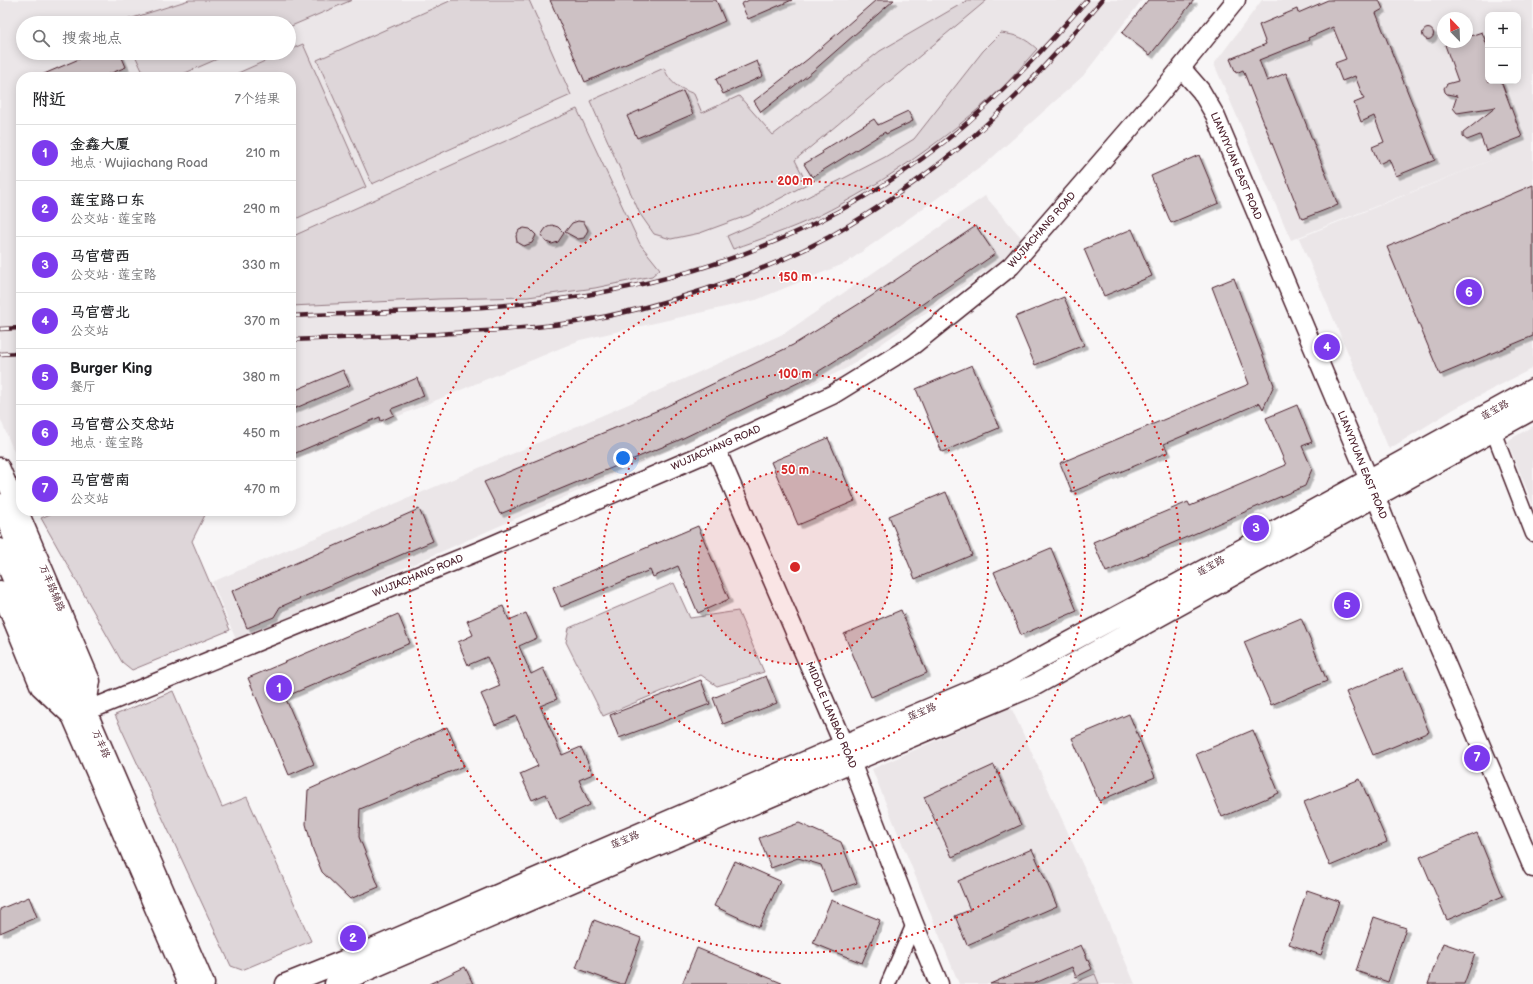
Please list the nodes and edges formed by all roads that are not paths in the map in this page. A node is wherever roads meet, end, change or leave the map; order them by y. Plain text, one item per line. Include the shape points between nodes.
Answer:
1 (1236, 0) edge
2 (1181, 68) junction
3 (1533, 389) edge
4 (1533, 409) edge
5 (1493, 431) junction
6 (716, 449) junction
7 (0, 467) edge
8 (1372, 488) junction
9 (0, 504) edge
10 (16, 504) edge
11 (21, 516) edge
12 (1533, 534) edge
13 (0, 549) edge
14 (0, 590) edge
15 (79, 714) junction
16 (848, 753) junction
17 (1533, 868) edge
18 (914, 924) junction
19 (188, 984) edge
20 (204, 984) edge
21 (286, 984) edge
22 (335, 984) edge
23 (888, 984) edge
24 (939, 984) edge

1 - 2 street, WUJIACHANG ROAD
2 - 6 street, WUJIACHANG ROAD via 1011,266 913,345 839,391
2 - 8 street, LIANYIYUAN EAST ROAD via 1201,91 1215,115
3 - 8 main road, 莲宝路
4 - 5 main road, 莲宝路
5 - 8 main road, 莲宝路
5 - 12 street
6 - 15 street, WUJIACHANG ROAD via 472,554
6 - 16 street, MIDDLE LIANBAO ROAD
7 - 10 street, 万丰路辅路
8 - 16 main road, 莲宝路 via 1035,685
8 - 17 street, LIANYIYUAN EAST ROAD
9 - 15 main road, 万丰路
11 - 15 street, 万丰路辅路 via 92,681
13 - 15 main road, 万丰路
14 - 15 street via 40,687
15 - 19 main road, 万丰路
15 - 20 main road, 万丰路
16 - 18 street, MIDDLE LIANBAO ROAD
16 - 21 main road, 莲宝路
16 - 22 main road, 莲宝路
18 - 23 street
18 - 24 street, MIDDLE LIANBAO ROAD

